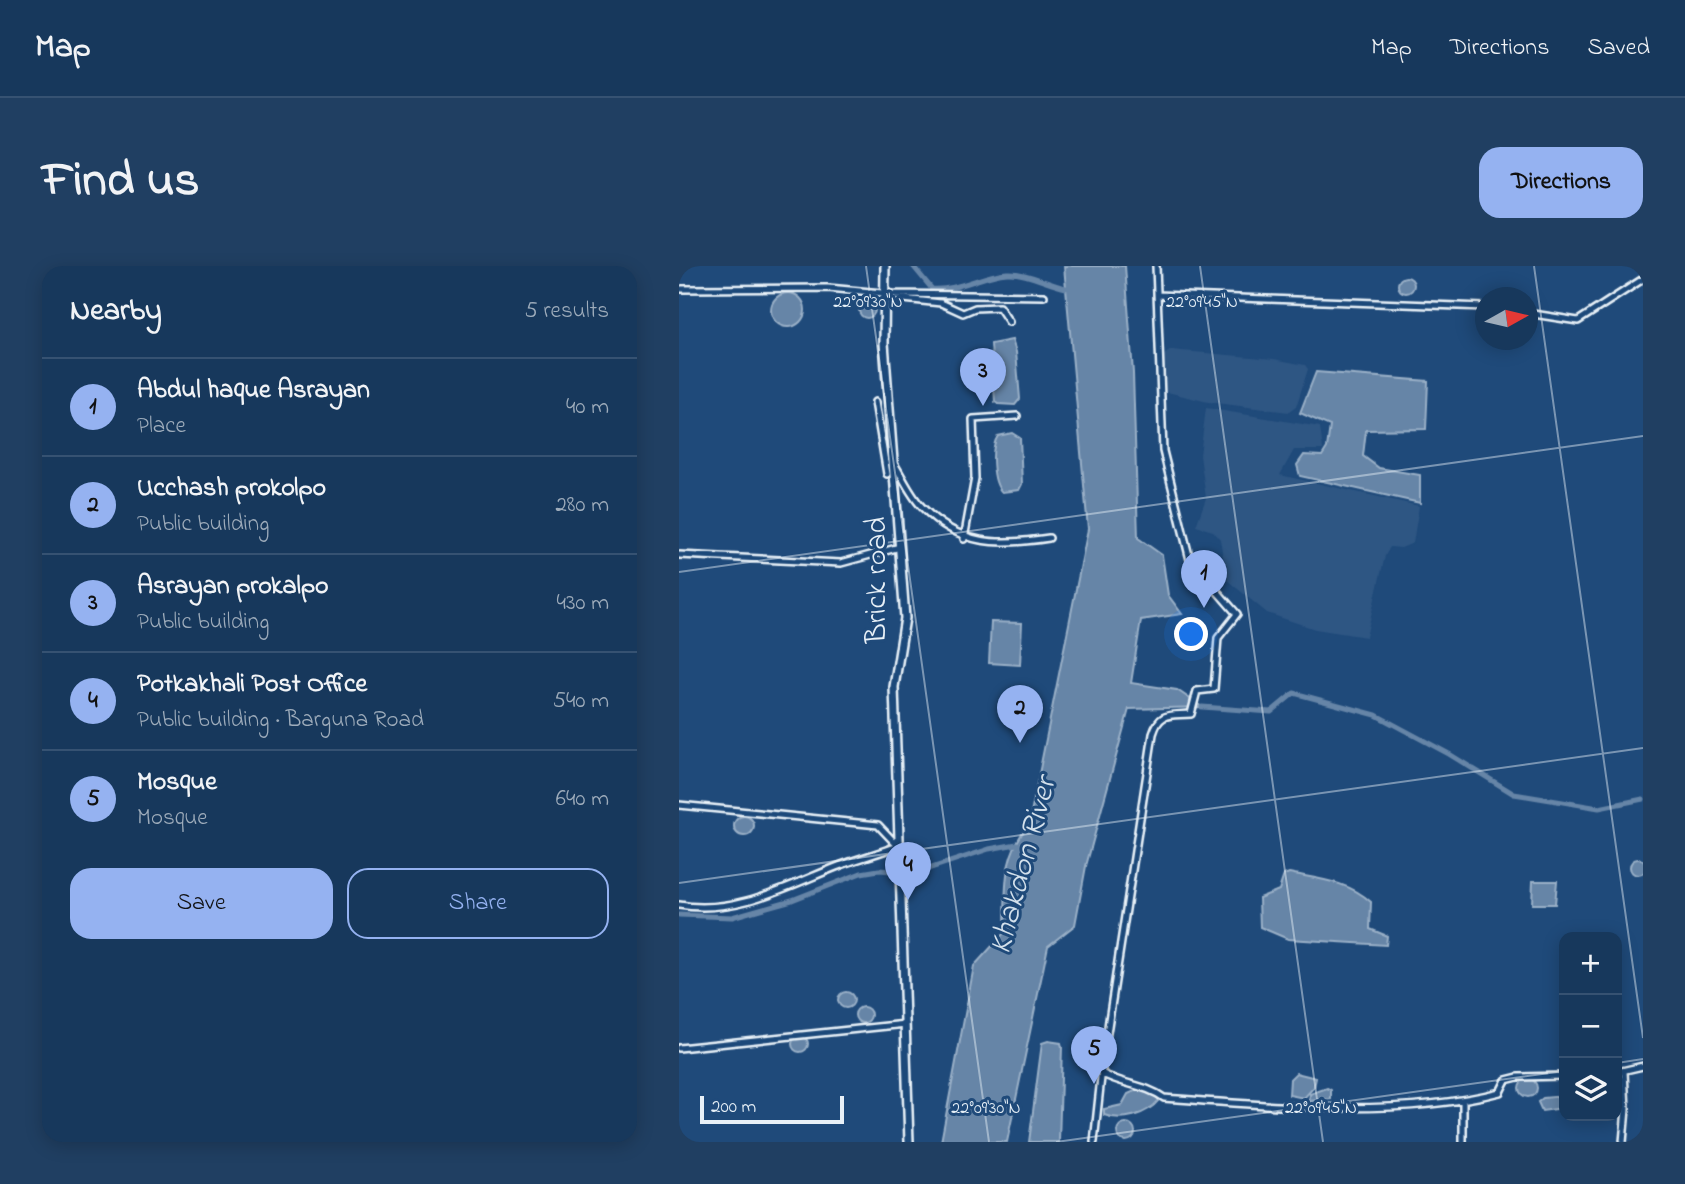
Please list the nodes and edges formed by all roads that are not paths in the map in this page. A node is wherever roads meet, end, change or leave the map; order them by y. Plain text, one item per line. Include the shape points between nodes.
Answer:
1 (885, 266) edge
2 (1156, 266) edge
3 (1643, 279) edge
4 (679, 289) edge
5 (889, 294) junction
6 (1157, 295) junction
7 (1044, 296) dead end
8 (1475, 307) edge
9 (1538, 315) edge
10 (1009, 322) dead end
11 (875, 402) dead end
12 (1017, 416) dead end
13 (884, 458) junction
14 (895, 461) junction
15 (887, 474) dead end
16 (1049, 538) dead end
17 (964, 539) junction
18 (900, 547) junction
19 (679, 555) edge
20 (679, 805) edge
21 (898, 846) junction
22 (679, 905) edge
23 (906, 1024) junction
24 (679, 1048) edge
25 (1643, 1066) edge
26 (1624, 1072) joint
27 (1101, 1073) junction
28 (1559, 1076) edge
29 (1463, 1101) junction
30 (909, 1142) edge
31 (1094, 1142) edge
32 (1464, 1142) edge
33 (1623, 1142) edge

1 - 5 main road, Brick road
2 - 6 street
3 - 9 street via 1578,321
4 - 5 street via 828,288
5 - 7 street
5 - 10 street via 941,303 963,313 999,307
5 - 14 main road, Brick road via 884,343
6 - 8 street
6 - 27 street via 1163,451 1186,550 1195,580 1217,591 1237,614 1218,638 1214,689 1197,691 1191,714 1166,714 1158,720 1145,778
11 - 13 street
12 - 17 street via 974,419 975,478
13 - 14 street
13 - 15 street
14 - 17 street via 921,506
14 - 18 main road, Brick road
16 - 17 street via 1018,543
18 - 19 street via 841,563
18 - 21 main road, Brick road via 905,618 894,687
20 - 21 street via 878,825
21 - 22 street via 751,900 695,908
21 - 23 main road, Brick road
23 - 24 street
23 - 30 main road, Brick road
25 - 26 street
26 - 33 street
27 - 29 street via 1120,1084 1151,1089 1164,1098 1326,1106
27 - 31 street
28 - 29 street via 1506,1080 1500,1092
29 - 32 street

